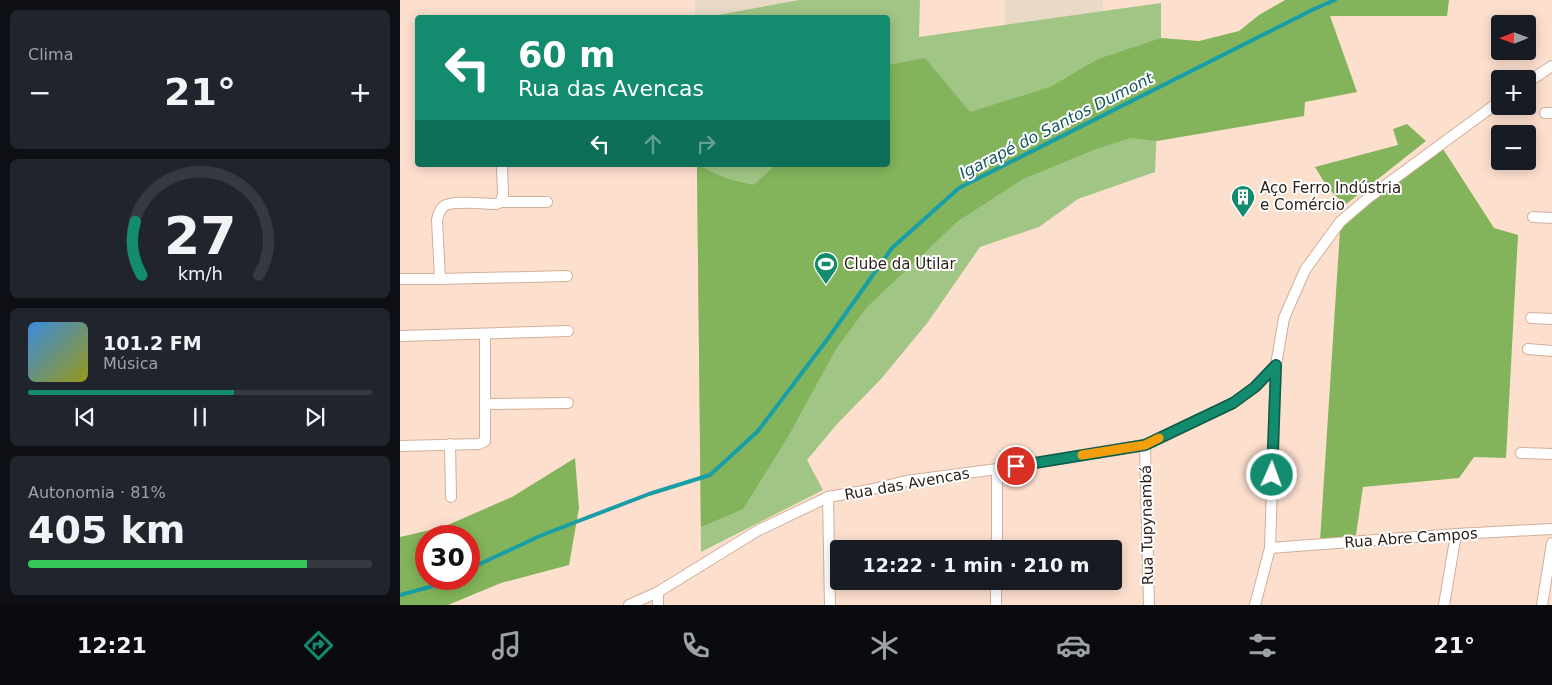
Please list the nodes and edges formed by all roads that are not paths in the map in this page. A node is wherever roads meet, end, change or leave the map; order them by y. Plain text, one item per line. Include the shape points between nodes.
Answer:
1 (1552, 66) edge
2 (1536, 77) edge
3 (1491, 108) edge
4 (502, 167) edge
5 (501, 202) junction
6 (547, 202) dead end
7 (1534, 217) dead end
8 (1552, 218) edge
9 (567, 276) dead end
10 (440, 278) junction
11 (400, 279) edge
12 (1531, 318) dead end
13 (1552, 320) edge
14 (568, 331) dead end
15 (485, 334) junction
16 (400, 336) edge
17 (1528, 349) dead end
18 (1552, 351) edge
19 (1276, 365) junction
20 (568, 403) dead end
21 (486, 404) junction
22 (450, 444) junction
23 (1145, 445) junction
24 (400, 446) edge
25 (1521, 453) dead end
26 (1552, 454) edge
27 (997, 469) junction
28 (451, 497) dead end
29 (828, 497) junction
30 (1552, 530) edge
31 (1456, 534) junction
32 (997, 540) edge
33 (1552, 543) edge
34 (1270, 548) junction
35 (996, 590) edge
36 (658, 592) junction
37 (630, 605) edge
38 (658, 605) edge
39 (830, 605) edge
40 (996, 605) edge
41 (1148, 605) edge
42 (1256, 605) edge
43 (1444, 605) edge
44 (1542, 605) edge

1 - 2 street
3 - 19 street via 1340,222 1305,270 1284,318
4 - 5 street
5 - 6 street
5 - 10 street via 455,203 445,205 439,212
7 - 8 street
9 - 10 street
10 - 11 street
12 - 13 street
14 - 15 street
15 - 16 street
15 - 21 street
17 - 18 street
19 - 23 street, Rua das Avencas via 1255,387 1233,403
19 - 34 street
20 - 21 street
21 - 22 street via 485,441
22 - 24 street
22 - 28 street
23 - 27 street, Rua das Avencas
23 - 41 street, Rua Tupynambá
25 - 26 street
27 - 29 street, Rua das Avencas via 906,481
27 - 32 street
29 - 36 street, Rua das Avencas via 757,531
29 - 39 street
30 - 31 street, Rua Abre Campos
31 - 34 street, Rua Abre Campos
31 - 43 street
33 - 44 street
34 - 42 street
35 - 40 street
36 - 37 street, Rua das Avencas
36 - 38 street

